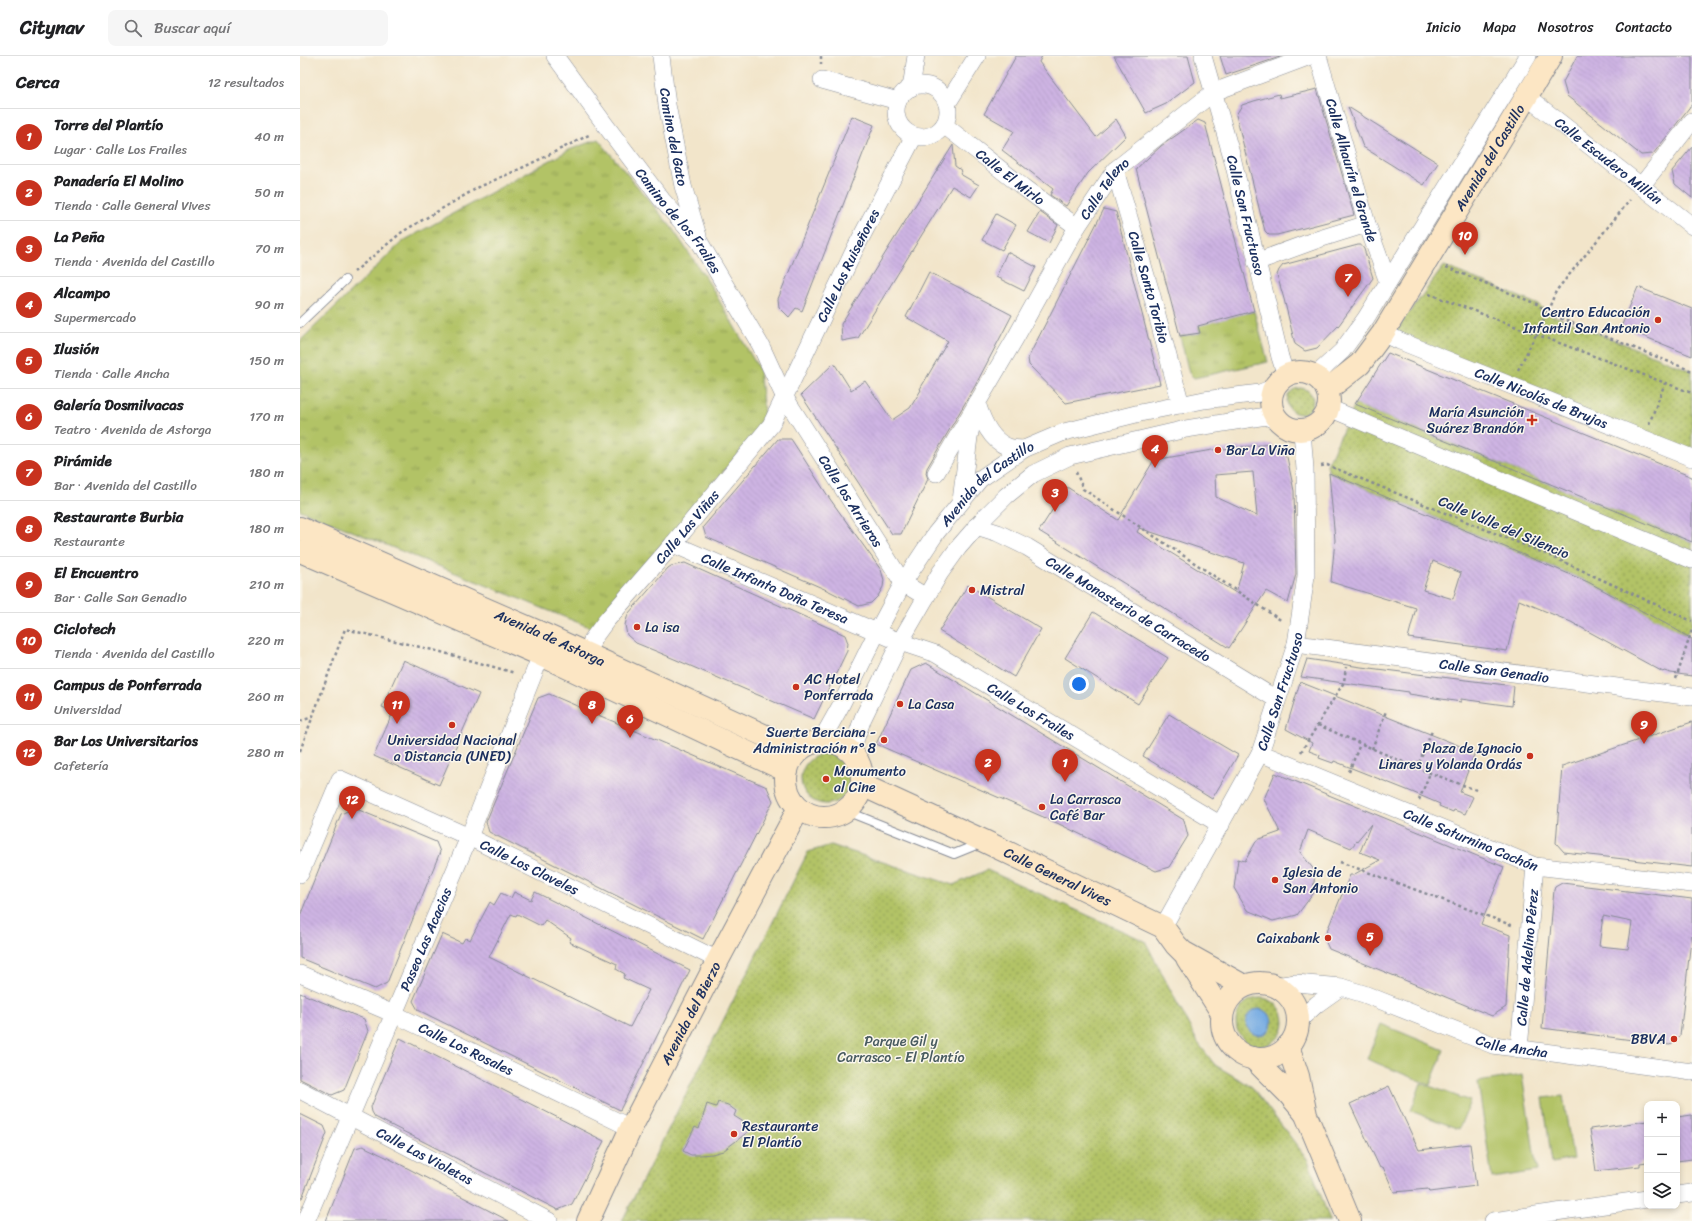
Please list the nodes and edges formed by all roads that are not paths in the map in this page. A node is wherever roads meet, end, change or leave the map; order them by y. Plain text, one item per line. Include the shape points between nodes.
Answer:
1 (555, 56) edge
2 (661, 56) edge
3 (916, 56) edge
4 (977, 56) edge
5 (1203, 56) edge
6 (1310, 56) edge
7 (1318, 56) edge
8 (1528, 56) edge
9 (1551, 56) edge
10 (822, 80) dead end
11 (911, 88) junction
12 (1214, 92) junction
13 (1526, 96) junction
14 (898, 102) junction
15 (947, 104) junction
16 (1692, 121) edge
17 (944, 125) junction
18 (914, 136) junction
19 (1115, 170) junction
20 (1642, 186) junction
21 (1367, 224) junction
22 (1692, 226) edge
23 (1078, 227) junction
24 (699, 241) junction
25 (1256, 262) junction
26 (345, 280) road end
27 (1388, 282) junction
28 (300, 323) edge
29 (1387, 335) junction
30 (1280, 381) junction
31 (1324, 391) junction
32 (784, 396) junction
33 (977, 403) junction
34 (1181, 405) junction
35 (1280, 422) junction
36 (1302, 431) junction
37 (1024, 449) junction
38 (1692, 458) edge
39 (936, 473) dead end
40 (961, 501) junction
41 (976, 526) junction
42 (300, 528) edge
43 (673, 544) junction
44 (300, 551) edge
45 (1692, 560) edge
46 (903, 583) junction
47 (926, 597) junction
48 (877, 632) junction
49 (1297, 637) junction
50 (900, 642) junction
51 (541, 655) junction
52 (590, 656) junction
53 (1692, 697) edge
54 (1276, 699) junction
55 (821, 741) junction
56 (798, 751) junction
57 (851, 752) junction
58 (1260, 753) junction
59 (787, 771) junction
60 (856, 797) junction
61 (799, 808) junction
62 (1221, 825) junction
63 (469, 837) junction
64 (984, 841) junction
65 (1535, 866) junction
66 (300, 874) edge
67 (1692, 884) edge
68 (1163, 927) junction
69 (1183, 952) junction
70 (718, 960) junction
71 (300, 974) edge
72 (1244, 986) junction
73 (1275, 986) junction
74 (1341, 987) junction
75 (1222, 1013) junction
76 (394, 1014) junction
77 (1297, 1022) junction
78 (1288, 1046) junction
79 (1519, 1049) junction
80 (1253, 1058) junction
81 (1692, 1068) edge
82 (300, 1090) edge
83 (350, 1115) junction
84 (1306, 1115) junction
85 (631, 1128) junction
86 (1692, 1193) edge
87 (1680, 1195) edge
88 (1644, 1200) edge
89 (1546, 1218) edge
90 (306, 1221) edge
91 (549, 1221) edge
92 (588, 1221) edge
93 (1350, 1221) edge
94 (1493, 1221) edge

1 - 24 street, Camino de los Frailes via 662,200
2 - 24 street, Camino del Gato via 667,105 683,186
3 - 11 street
4 - 15 street
5 - 12 street, Calle San Fructuoso
6 - 12 street, Calle Teleno
7 - 21 street, Calle Alhaurín el Grande
8 - 27 street, Avenida del Castillo
9 - 13 main road, Avenida del Castillo
10 - 14 street
11 - 14 street via 903,93
11 - 15 street via 919,85 929,86 940,93
12 - 19 street, Calle Teleno
12 - 25 street, Calle San Fructuoso
13 - 20 street, Calle Escudero Millán
13 - 29 main road, Avenida del Castillo
14 - 18 street via 896,112 899,122 905,131
15 - 17 street via 948,115
16 - 20 street
17 - 18 street via 931,136
17 - 23 street, Calle El Mirlo
18 - 32 street, Calle Los Ruiseñores via 855,249
19 - 23 street, Calle Teleno
19 - 34 street, Calle Santo Toribio
20 - 22 street, Calle Escudero Millán
21 - 25 street
21 - 27 street, Calle Alhaurín el Grande
23 - 33 street, Calle Teleno
24 - 32 street, Camino de los Frailes via 761,346
25 - 30 street, Calle San Fructuoso via 1280,357
26 - 28 lane
27 - 31 street, Avenida del Castillo via 1342,351
29 - 31 main road, Avenida del Castillo via 1360,364
29 - 38 street, Calle Nicolás de Brujas
30 - 31 main road via 1295,372 1305,373
30 - 34 street, Avenida del Castillo via 1260,393
30 - 35 main road via 1272,396 1271,405
31 - 36 main road via 1325,417 1311,429
31 - 45 street
32 - 43 street, Calle Las Viñas via 771,425
32 - 46 street, Calle los Arrieros
33 - 37 street via 981,417 992,435 1009,447
33 - 39 street, Calle Teleno
33 - 40 street, Calle Teleno via 969,437
34 - 37 street, Avenida del Castillo via 1084,426
35 - 36 main road via 1286,427
35 - 41 street, Avenida del Castillo via 1266,416 1251,418 1186,429 1070,456 1033,474
36 - 49 street, Calle San Fructuoso via 1306,576
37 - 40 street, Avenida del Castillo via 980,479
40 - 46 street, Avenida del Castillo
41 - 47 street, Avenida del Castillo via 940,573
41 - 54 street, Calle Monasterio de Carracedo via 1027,547
42 - 52 main road, Avenida de Astorga
43 - 48 street, Calle Infanta Doña Teresa
43 - 52 street, Calle Las Viñas via 592,640
44 - 51 main road, Avenida de Astorga
46 - 47 street, Calle los Arrieros
46 - 48 street, Avenida del Castillo
47 - 50 street, Avenida del Castillo
48 - 50 street, Calle Los Frailes
48 - 55 street, Avenida del Castillo
49 - 53 street, Calle San Genadio via 1349,651
49 - 54 street, Calle San Fructuoso
50 - 57 street, Avenida del Castillo via 863,718
50 - 62 street, Calle Los Frailes via 936,654
51 - 59 main road, Avenida de Astorga
51 - 63 street, Paseo Las Acacias
52 - 56 main road, Avenida de Astorga
54 - 58 street, Calle San Fructuoso
55 - 56 main road via 809,744
55 - 57 main road via 843,745
56 - 59 main road
57 - 60 main road via 858,761 862,773
58 - 62 street, Calle San Fructuoso
58 - 65 street, Calle Saturnino Cachón
59 - 61 main road via 788,792
60 - 61 main road via 835,816 822,818 810,815
60 - 64 main road, Calle General Vives via 923,813
60 - 64 lane via 954,854
61 - 70 main road, Avenida del Bierzo
62 - 68 street, Calle San Fructuoso
63 - 66 street, Calle Los Claveles via 340,779
63 - 70 street, Calle Los Claveles
63 - 76 street, Paseo Las Acacias
64 - 68 main road, Calle General Vives
65 - 67 street, Calle Saturnino Cachón
65 - 79 street, Calle de Adelino Pérez
68 - 69 main road, Calle General Vives
69 - 72 main road, Calle General Vives
69 - 75 main road, Calle General Vives
70 - 85 main road, Avenida del Bierzo
71 - 76 street, Calle Los Rosales
72 - 73 main road via 1265,983
72 - 75 main road via 1230,997
73 - 74 street, Calle Ancha via 1296,983
73 - 77 main road via 1292,1001
74 - 77 street
74 - 79 street, Calle Ancha via 1492,1045
75 - 80 main road via 1225,1036 1232,1047 1241,1054
76 - 83 street, Paseo Las Acacias
76 - 85 street, Calle Los Rosales
77 - 78 main road
78 - 80 main road via 1272,1057
78 - 84 main road via 1298,1076
79 - 81 street, Calle Ancha
80 - 84 main road
82 - 83 street, Calle Las Violetas
83 - 90 street, Paseo Las Acacias
83 - 91 street, Calle Las Violetas
84 - 93 main road
85 - 92 main road, Avenida del Bierzo
86 - 87 street
88 - 89 street
89 - 94 street

